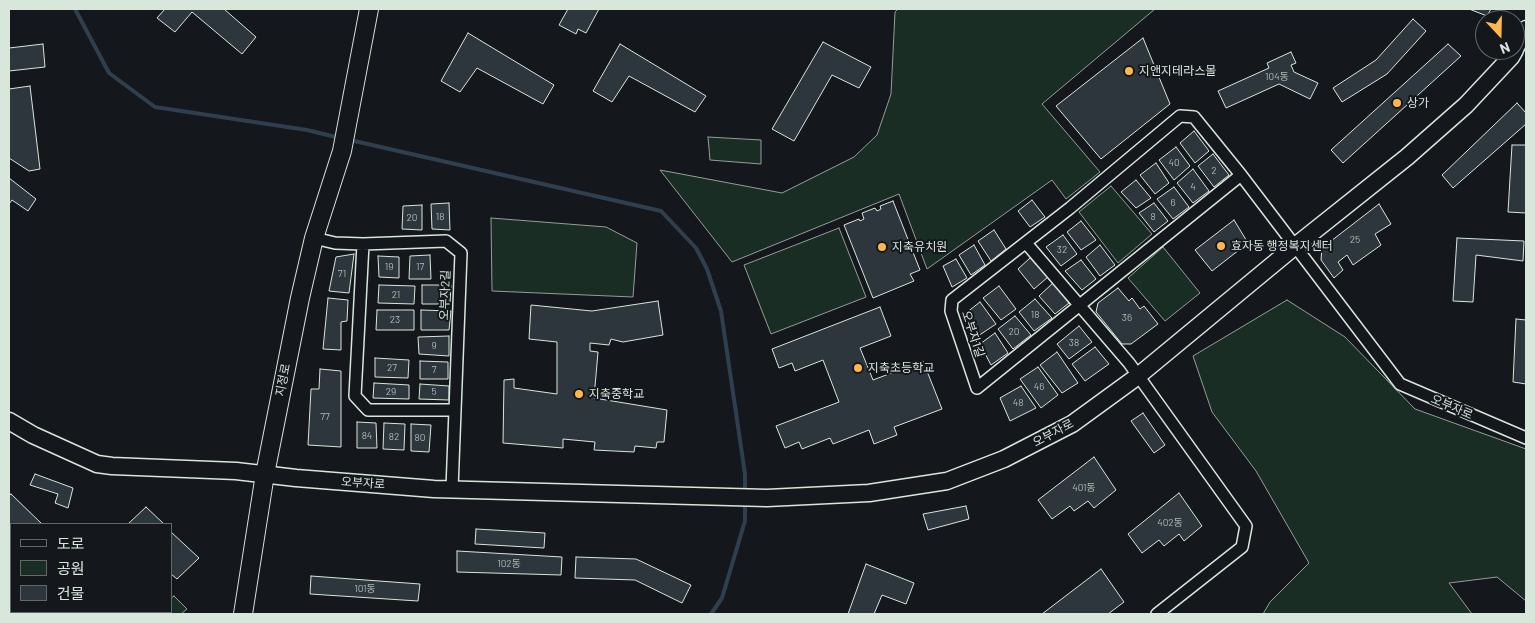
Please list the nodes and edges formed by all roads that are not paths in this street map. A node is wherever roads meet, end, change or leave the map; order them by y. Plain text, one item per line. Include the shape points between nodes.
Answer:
1 (369, 9) edge
2 (1507, 60) edge
3 (1241, 175) junction
4 (314, 238) junction
5 (1026, 243) junction
6 (363, 244) junction
7 (1294, 246) junction
8 (1080, 304) junction
9 (1138, 376) junction
10 (454, 410) junction
11 (9, 421) edge
12 (1526, 438) edge
13 (264, 474) junction
14 (452, 489) junction
15 (243, 614) edge
16 (1157, 614) edge

1 - 4 main road, 지정로 via 342,151
2 - 7 main road, 오부자로 via 1466,105 1407,157
3 - 5 street, 오부자1길 via 1194,117 1180,116
3 - 7 street, 오부자1길
3 - 8 street, 오부자1길
4 - 6 street, 오부자2길
4 - 13 main road, 지정로
5 - 8 street
5 - 8 street, 오부자1길 via 952,300 951,311 977,388
6 - 10 street via 356,396 368,410
6 - 10 street, 오부자2길 via 446,241 461,253
7 - 9 main road, 오부자로
7 - 12 street, 오부자로 via 1400,384
8 - 9 street
9 - 14 main road, 오부자로 via 1072,424 1004,459 947,481 869,493 727,498
9 - 16 street via 1246,526 1242,547
10 - 14 street, 오부자2길
11 - 13 main road, 오부자로 via 33,436 97,464
13 - 14 main road, 오부자로
13 - 15 main road, 지정로

